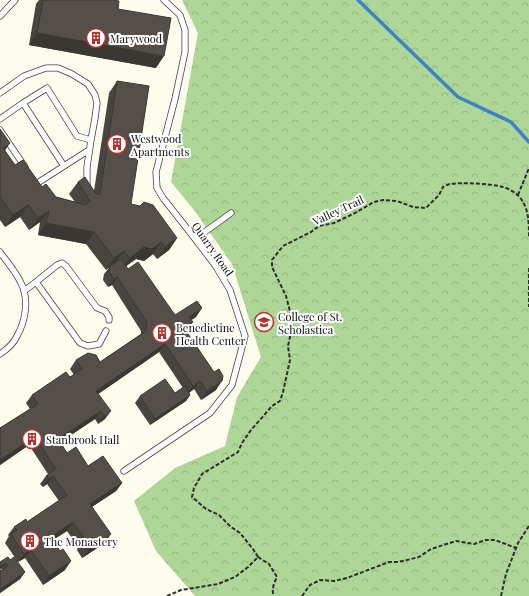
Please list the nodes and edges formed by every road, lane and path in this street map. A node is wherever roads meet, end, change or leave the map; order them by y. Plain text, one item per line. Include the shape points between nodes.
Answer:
1 (15, 0) edge
2 (164, 0) edge
3 (0, 16) edge
4 (0, 93) edge
5 (23, 103) junction
6 (0, 119) edge
7 (0, 130) edge
8 (91, 140) junction
9 (89, 150) junction
10 (64, 166) junction
11 (529, 168) edge
12 (28, 172) edge
13 (32, 178) edge
14 (36, 184) junction
15 (40, 190) edge
16 (85, 193) edge
17 (518, 195) junction
18 (231, 213) dead end
19 (529, 237) edge
20 (195, 239) junction
21 (0, 252) edge
22 (529, 268) edge
23 (36, 282) junction
24 (24, 291) junction
25 (529, 307) edge
26 (109, 320) dead end
27 (106, 331) dead end
28 (0, 354) edge
29 (124, 471) dead end
30 (529, 526) edge
31 (516, 548) junction
32 (258, 557) junction
33 (167, 596) edge
34 (274, 596) edge
35 (302, 596) edge
36 (501, 596) edge

1 - 3 lane
2 - 20 lane, Quarry Road via 180,14 185,30 185,52 156,172 157,188
4 - 8 lane via 24,76 46,68 58,68 72,74 88,84 95,95 97,103
5 - 6 lane
5 - 8 lane via 47,88 77,136
5 - 10 lane
7 - 12 lane
8 - 9 lane
9 - 10 lane
9 - 16 lane
10 - 14 lane
11 - 17 path
13 - 14 lane
14 - 15 lane
17 - 19 path via 525,204
17 - 32 path, Valley Trail via 504,187 490,184 452,183 443,187 426,208 413,207 397,200 374,202 353,214 319,226 283,246 272,260 272,267 286,296 294,323 288,346 290,360 280,401 272,406 251,430 238,452 202,474 192,497 206,509 220,515 240,533
18 - 20 lane
20 - 29 lane, Quarry Road via 230,290 245,336 232,385 210,413
21 - 24 lane
22 - 25 path
23 - 24 lane
23 - 26 lane via 62,263 97,308 105,311
23 - 27 lane via 80,344 99,344
24 - 28 lane via 25,317 17,337
30 - 31 path
31 - 35 path via 495,540 474,544 456,541 431,549 419,557 389,562 347,578 334,581 320,580 310,585
31 - 36 path
32 - 33 path via 235,577 218,584 181,590
32 - 34 path via 269,564 277,577 272,592

